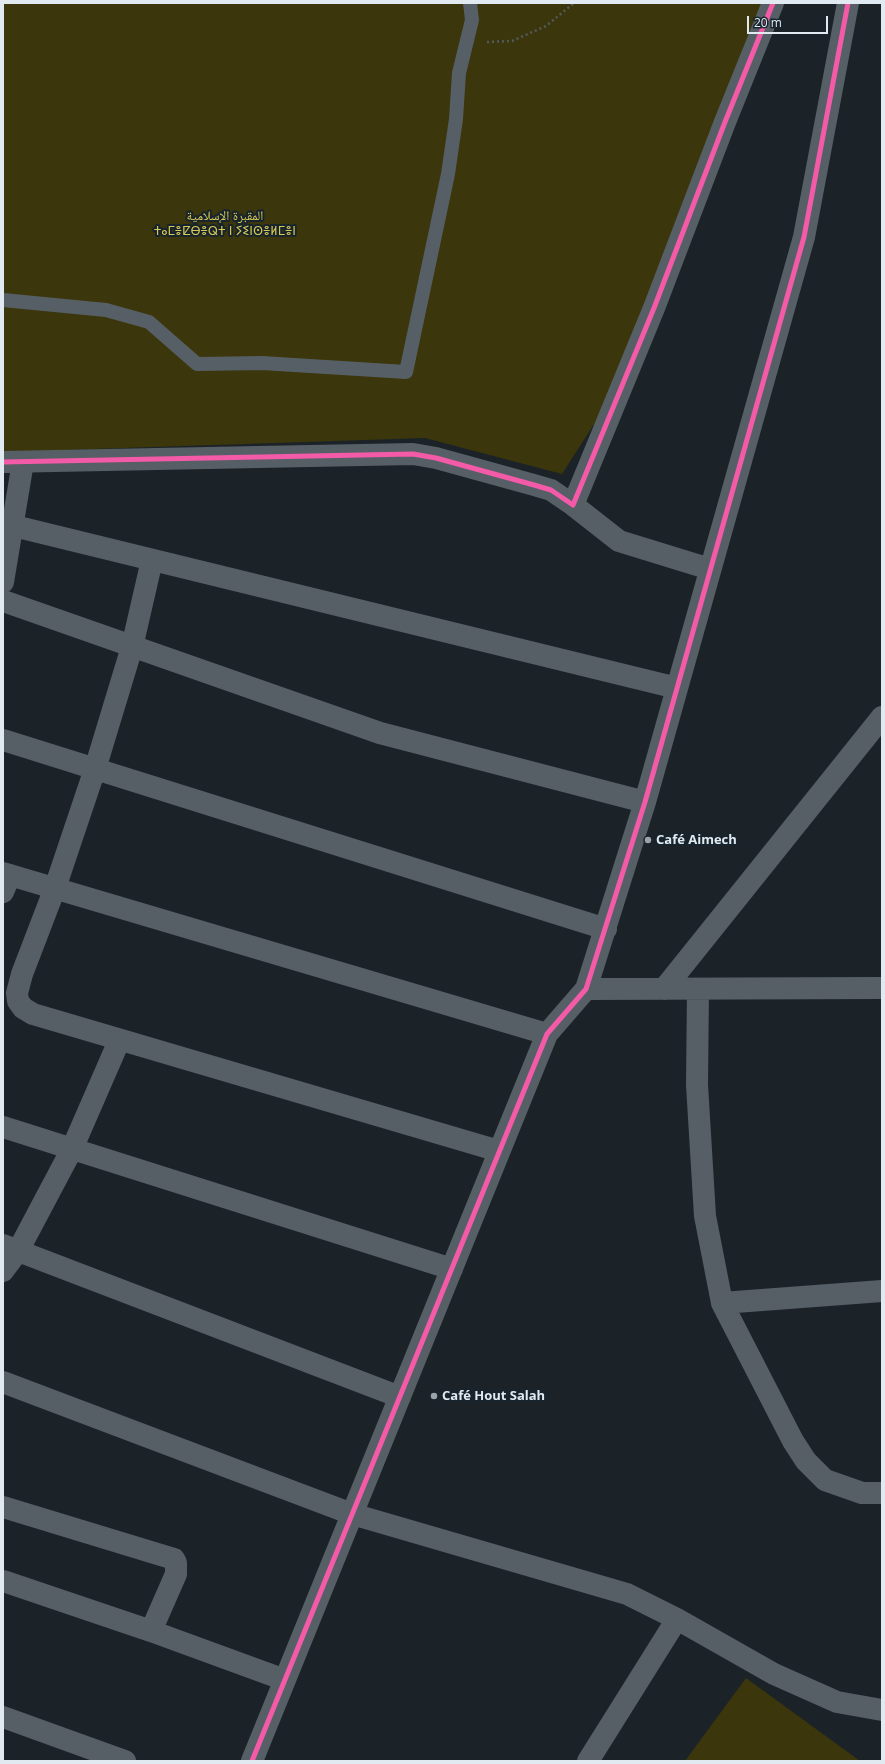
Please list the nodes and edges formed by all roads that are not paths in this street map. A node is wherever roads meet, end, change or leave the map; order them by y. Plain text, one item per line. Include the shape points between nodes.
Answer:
1 (470, 3) edge
2 (773, 3) edge
3 (848, 3) edge
4 (3, 300) edge
5 (13, 462) edge
6 (573, 505) junction
7 (14, 526) junction
8 (152, 560) junction
9 (710, 569) junction
10 (3, 582) edge
11 (3, 601) edge
12 (132, 647) junction
13 (677, 688) junction
14 (882, 717) edge
15 (3, 740) edge
16 (95, 769) junction
17 (645, 802) junction
18 (5, 880) edge
19 (55, 888) junction
20 (606, 929) junction
21 (882, 988) edge
22 (586, 989) junction
23 (664, 989) junction
24 (698, 989) junction
25 (547, 1034) junction
26 (119, 1041) junction
27 (3, 1127) edge
28 (72, 1149) junction
29 (499, 1151) junction
30 (11, 1248) edge
31 (452, 1269) junction
32 (3, 1271) edge
33 (882, 1291) edge
34 (722, 1303) junction
35 (3, 1382) edge
36 (400, 1397) junction
37 (882, 1493) edge
38 (3, 1507) edge
39 (352, 1514) junction
40 (3, 1581) edge
41 (677, 1619) junction
42 (151, 1630) junction
43 (285, 1680) junction
44 (882, 1710) edge
45 (3, 1717) edge
46 (126, 1761) edge
47 (252, 1761) edge
48 (588, 1761) edge

1 - 4 lane via 472,20 459,74 456,120 448,174 406,372 262,364 197,364 149,322 106,310
2 - 6 street via 652,316
3 - 9 street via 804,237
5 - 6 street via 413,454 534,484 551,490
5 - 7 street
6 - 9 street via 619,541
7 - 8 street
7 - 10 street
8 - 12 street
8 - 13 street
9 - 13 street
11 - 12 street
12 - 16 street
12 - 17 street via 380,734
13 - 17 street
14 - 23 street
15 - 16 street
16 - 19 street
16 - 20 street
17 - 20 street
18 - 19 street
19 - 25 street
19 - 26 street via 22,974 17,993 18,1001 23,1008 33,1014
20 - 22 street
21 - 24 street
22 - 23 street
22 - 25 street
23 - 24 street
24 - 34 street via 697,1085 705,1216
25 - 29 street
26 - 28 street
26 - 29 street
27 - 28 street
28 - 30 street
28 - 31 street
29 - 31 street
30 - 32 street
30 - 36 street
31 - 36 street
33 - 34 street
34 - 37 street via 806,1461 825,1480 862,1492
35 - 39 street
36 - 39 street
38 - 42 street via 174,1559 176,1574
39 - 41 street via 600,1585 627,1594
39 - 43 street
40 - 42 street
41 - 44 street via 774,1674 830,1699
41 - 48 street
42 - 43 street
43 - 47 street
45 - 46 street

